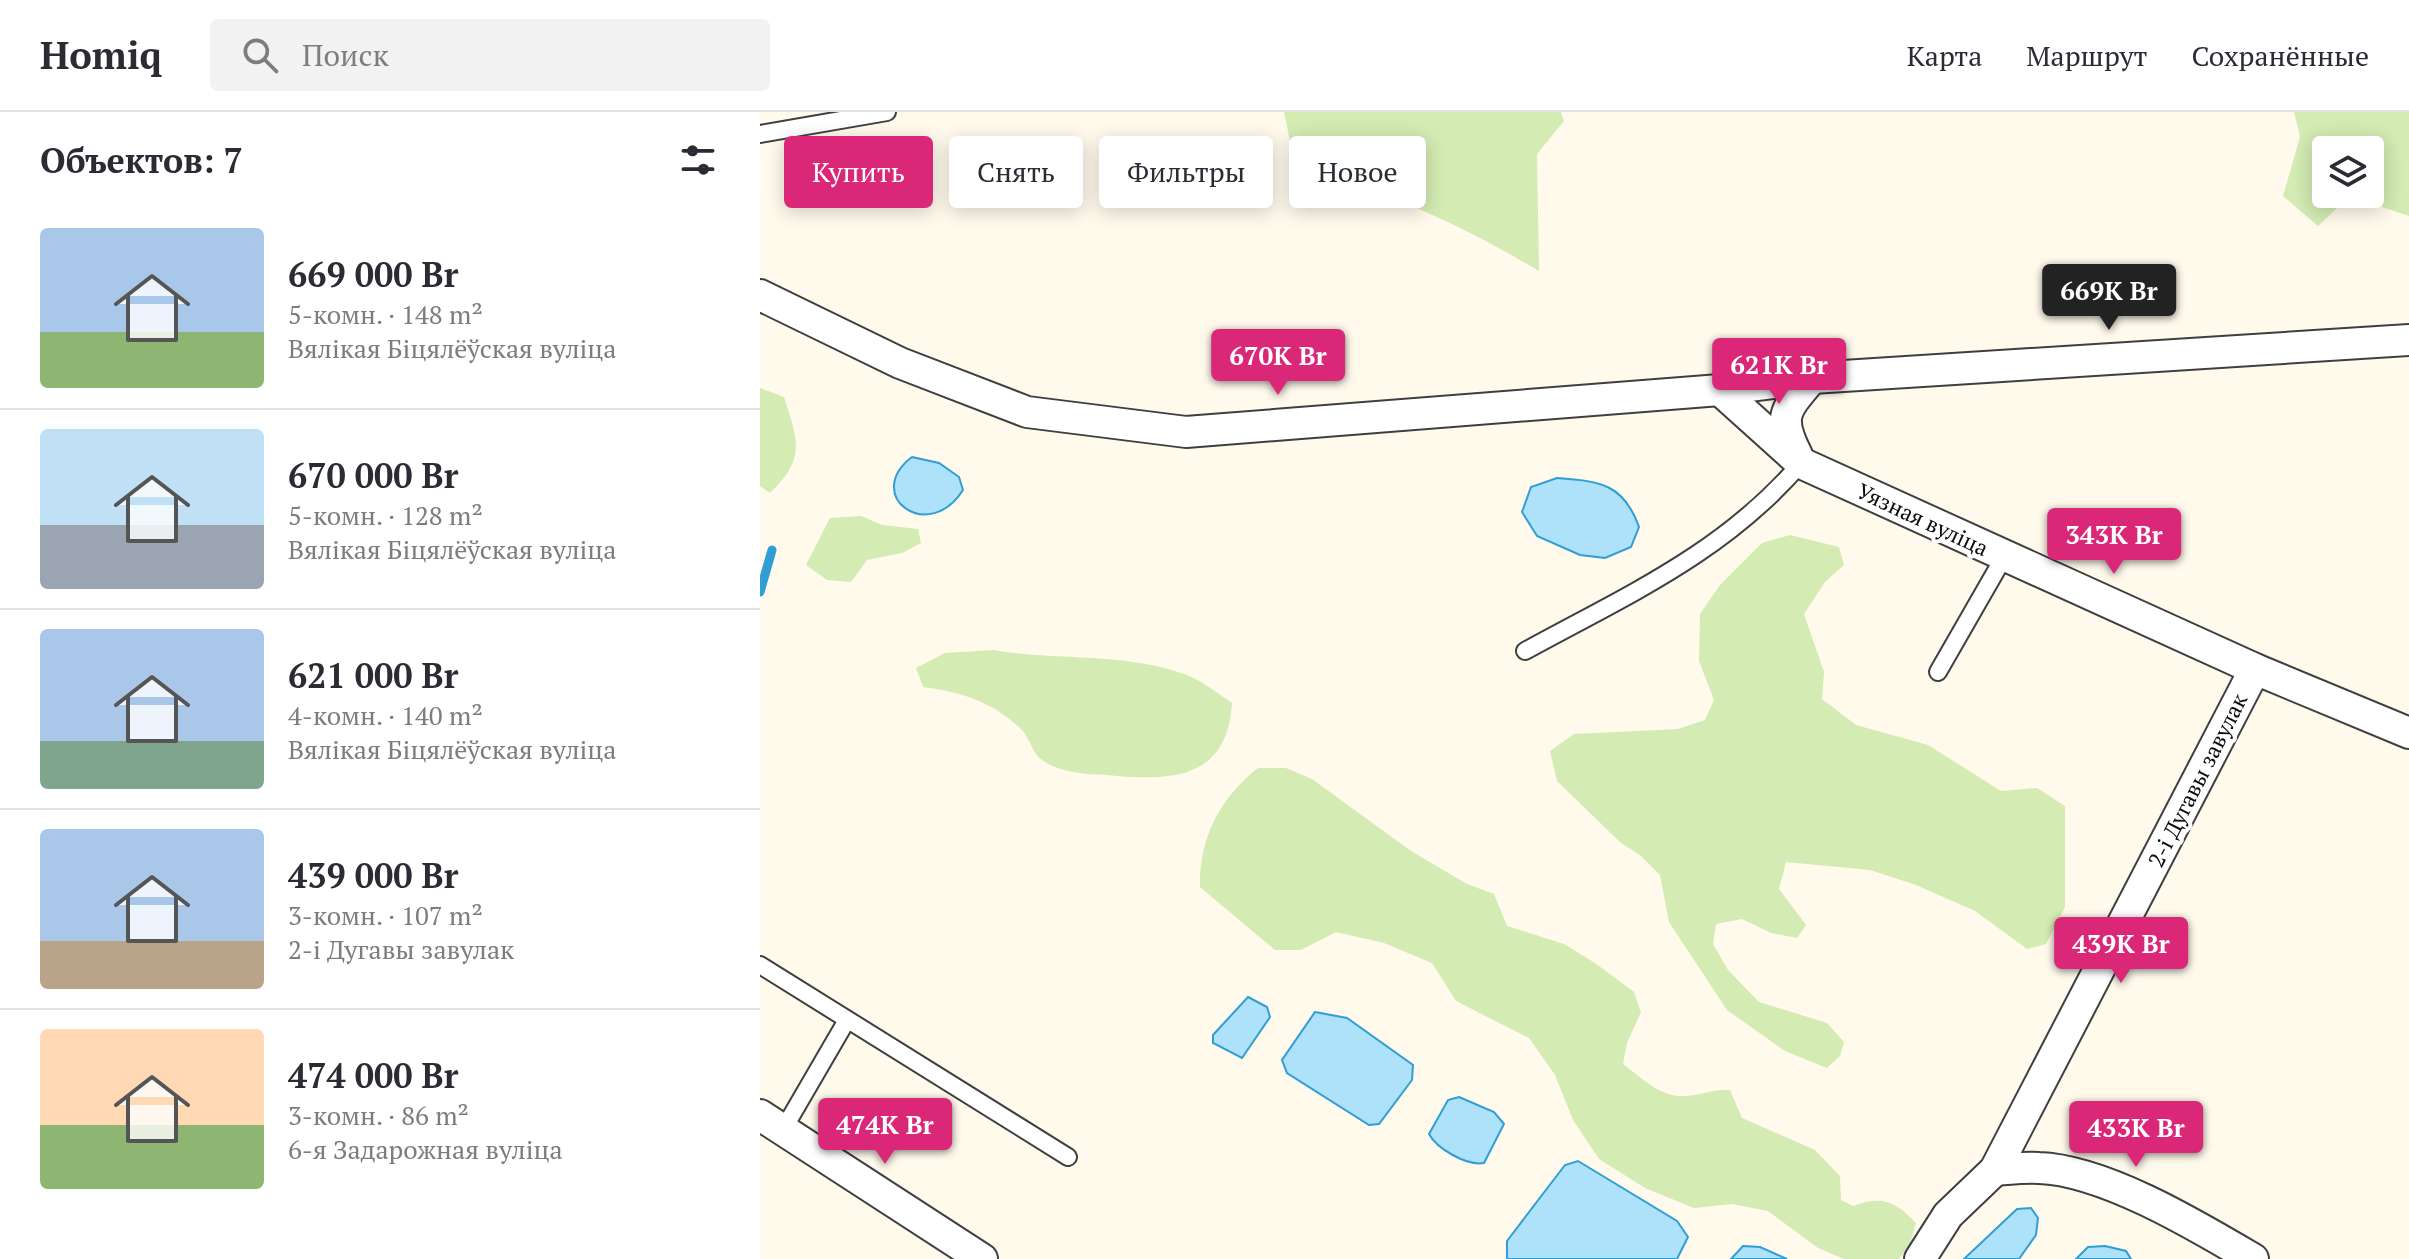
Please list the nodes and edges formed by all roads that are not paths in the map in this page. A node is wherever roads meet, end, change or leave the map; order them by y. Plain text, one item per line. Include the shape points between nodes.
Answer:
1 (887, 112) edge
2 (760, 134) edge
3 (760, 295) edge
4 (2409, 340) edge
5 (1812, 378) junction
6 (1720, 390) junction
7 (1801, 463) junction
8 (2004, 557) junction
9 (1525, 651) dead end
10 (2255, 669) junction
11 (1938, 672) dead end
12 (2409, 733) edge
13 (760, 965) edge
14 (847, 1020) junction
15 (771, 1123) edge
16 (1068, 1157) dead end
17 (1995, 1170) junction
18 (982, 1259) edge
19 (1920, 1259) edge
20 (2253, 1259) edge

1 - 2 lane
3 - 6 street via 900,363 1027,412 1186,432
4 - 5 street
5 - 6 street
5 - 7 street via 1786,409 1785,431
6 - 7 street, Уязная вуліца
7 - 8 street, Уязная вуліца
7 - 9 lane via 1775,493 1700,555
8 - 10 street, Уязная вуліца
8 - 11 lane
10 - 12 street, Уязная вуліца
10 - 17 street, 2-і Дугавы завулак
13 - 14 lane
14 - 15 lane
14 - 16 lane
15 - 18 street
17 - 19 street, 2-і Дугавы завулак via 1948,1215
17 - 20 street via 2041,1168 2098,1182 2188,1220

